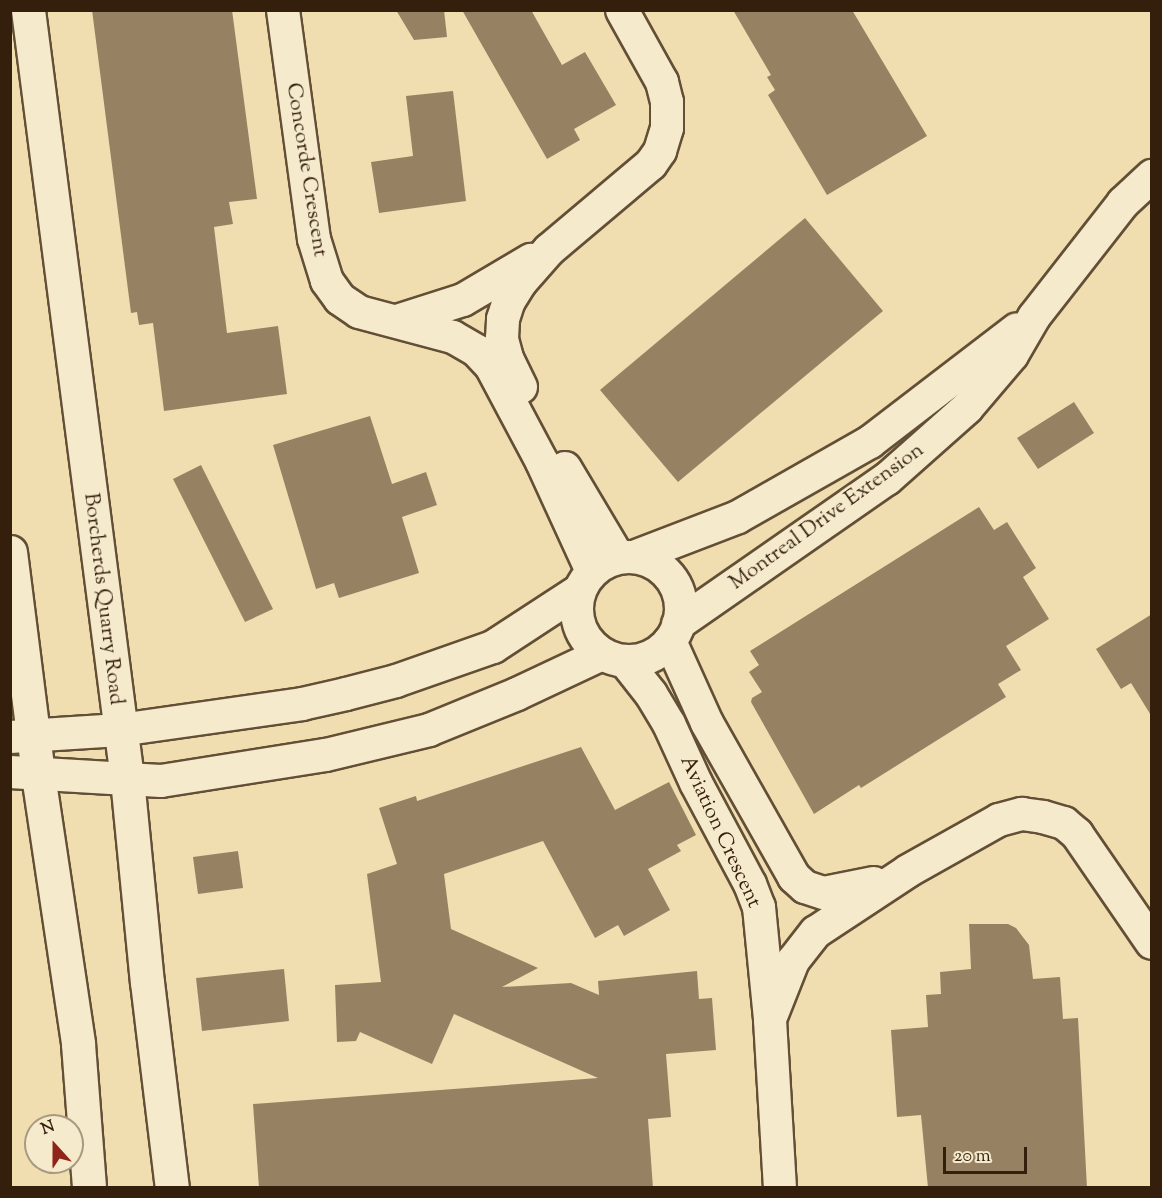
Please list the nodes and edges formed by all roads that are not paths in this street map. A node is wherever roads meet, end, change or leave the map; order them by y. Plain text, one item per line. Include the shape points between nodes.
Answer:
1 (28, 10) edge
2 (283, 10) edge
3 (622, 10) edge
4 (1152, 176) edge
5 (549, 250) junction
6 (1034, 317) junction
7 (396, 321) junction
8 (10, 552) edge
9 (606, 569) junction
10 (674, 633) junction
11 (613, 657) junction
12 (120, 730) junction
13 (22, 736) edge
14 (24, 774) edge
15 (127, 779) junction
16 (901, 876) junction
17 (1152, 943) edge
18 (770, 1020) junction
19 (89, 1188) edge
20 (172, 1188) edge
21 (780, 1188) edge

1 - 12 main road, Borcherds Quarry Road
2 - 7 street, Concorde Crescent via 320,264 340,299 371,317
3 - 5 street, Concorde Crescent via 662,82 668,114 663,142 651,164
4 - 6 street, Montreal Drive Extension via 1123,203
5 - 7 street, Concorde Crescent via 463,300
5 - 9 street, Concorde Crescent via 509,301 502,339 514,373
6 - 9 street, Montreal Drive Extension via 870,442 738,517
6 - 10 street, Montreal Drive Extension via 1012,355 990,382 930,443
7 - 9 street, Concorde Crescent via 461,340 490,366
8 - 13 main road
9 - 10 street via 649,561 662,569 672,580 681,609
9 - 11 street via 578,620 583,634
9 - 12 street, Montreal Drive Extension via 493,647 396,681 302,705
10 - 11 street via 651,656
10 - 16 street, Aviation Crescent via 707,723 794,877 805,887 824,893
11 - 15 street via 410,735 326,755 184,778
11 - 18 street, Aviation Crescent via 651,694 669,724 754,894 762,928
12 - 13 street, Montreal Drive Extension
12 - 15 main road, Borcherds Quarry Road
13 - 14 main road
14 - 15 street
14 - 19 main road via 78,1044
15 - 20 main road, Borcherds Quarry Road
16 - 17 street, Aviation Crescent via 999,820 1022,814 1043,817 1064,823 1087,845
16 - 18 street, Aviation Crescent via 816,932 793,961
18 - 21 street, Aviation Crescent

